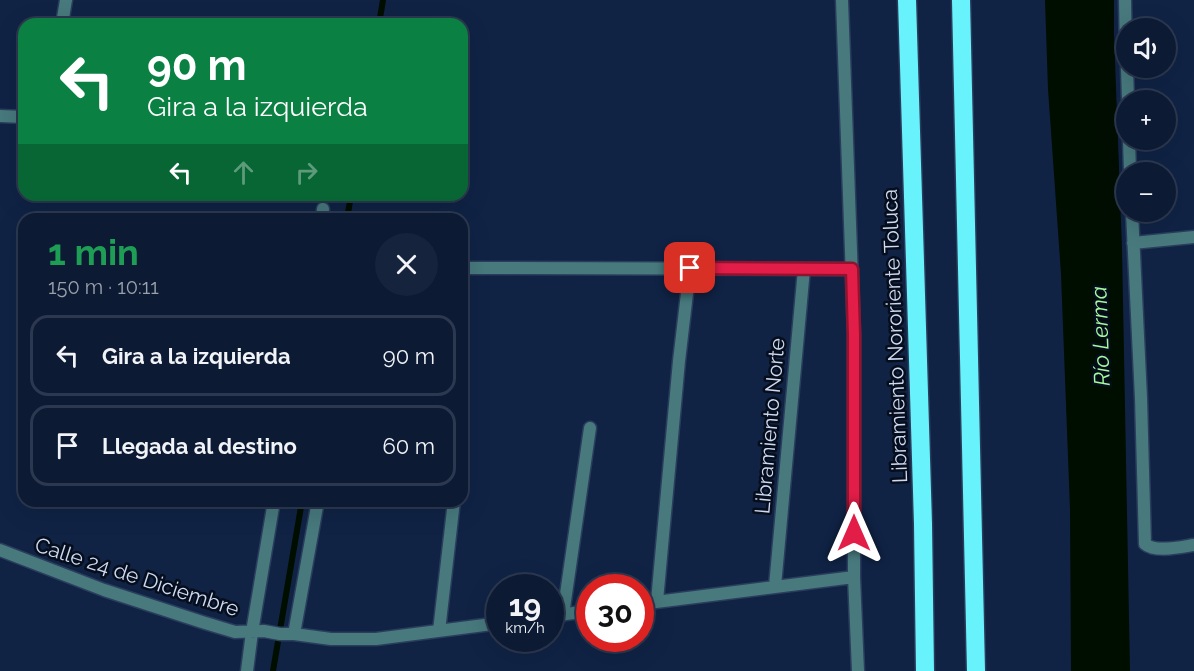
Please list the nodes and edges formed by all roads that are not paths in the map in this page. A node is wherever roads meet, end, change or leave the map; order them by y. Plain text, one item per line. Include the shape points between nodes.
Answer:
1 (66, 0) edge
2 (842, 0) edge
3 (907, 0) edge
4 (961, 0) edge
5 (1125, 0) edge
6 (63, 18) edge
7 (1125, 18) edge
8 (0, 116) edge
9 (18, 117) edge
10 (1132, 222) edge
11 (1194, 237) edge
12 (1133, 243) junction
13 (468, 268) edge
14 (690, 268) junction
15 (804, 269) junction
16 (852, 269) junction
17 (590, 428) dead end
18 (273, 507) edge
19 (317, 507) edge
20 (453, 507) edge
21 (1194, 545) edge
22 (0, 550) edge
23 (564, 575) edge
24 (854, 576) junction
25 (775, 586) junction
26 (657, 601) junction
27 (654, 602) edge
28 (486, 625) edge
29 (439, 630) junction
30 (258, 632) junction
31 (294, 634) junction
32 (247, 671) edge
33 (858, 671) edge
34 (925, 671) edge
35 (976, 671) edge

1 - 6 street
2 - 16 street
3 - 34 highway, Libramiento Nororiente Toluca
4 - 35 highway
5 - 7 street
8 - 9 street
10 - 12 street
11 - 12 street
12 - 21 street via 1145,544 1156,549
13 - 14 street
14 - 15 street
14 - 26 street
15 - 16 street
15 - 25 street, Libramiento Norte
16 - 24 street
17 - 23 street
18 - 30 street
19 - 31 street
20 - 29 street
22 - 30 street, Calle 24 de Diciembre via 202,622 235,632
24 - 25 street
24 - 33 street
25 - 26 street
26 - 27 street
28 - 29 street, Calle 24 de Diciembre
29 - 31 street, Calle 24 de Diciembre via 376,639
30 - 31 street, Calle 24 de Diciembre
30 - 32 street

